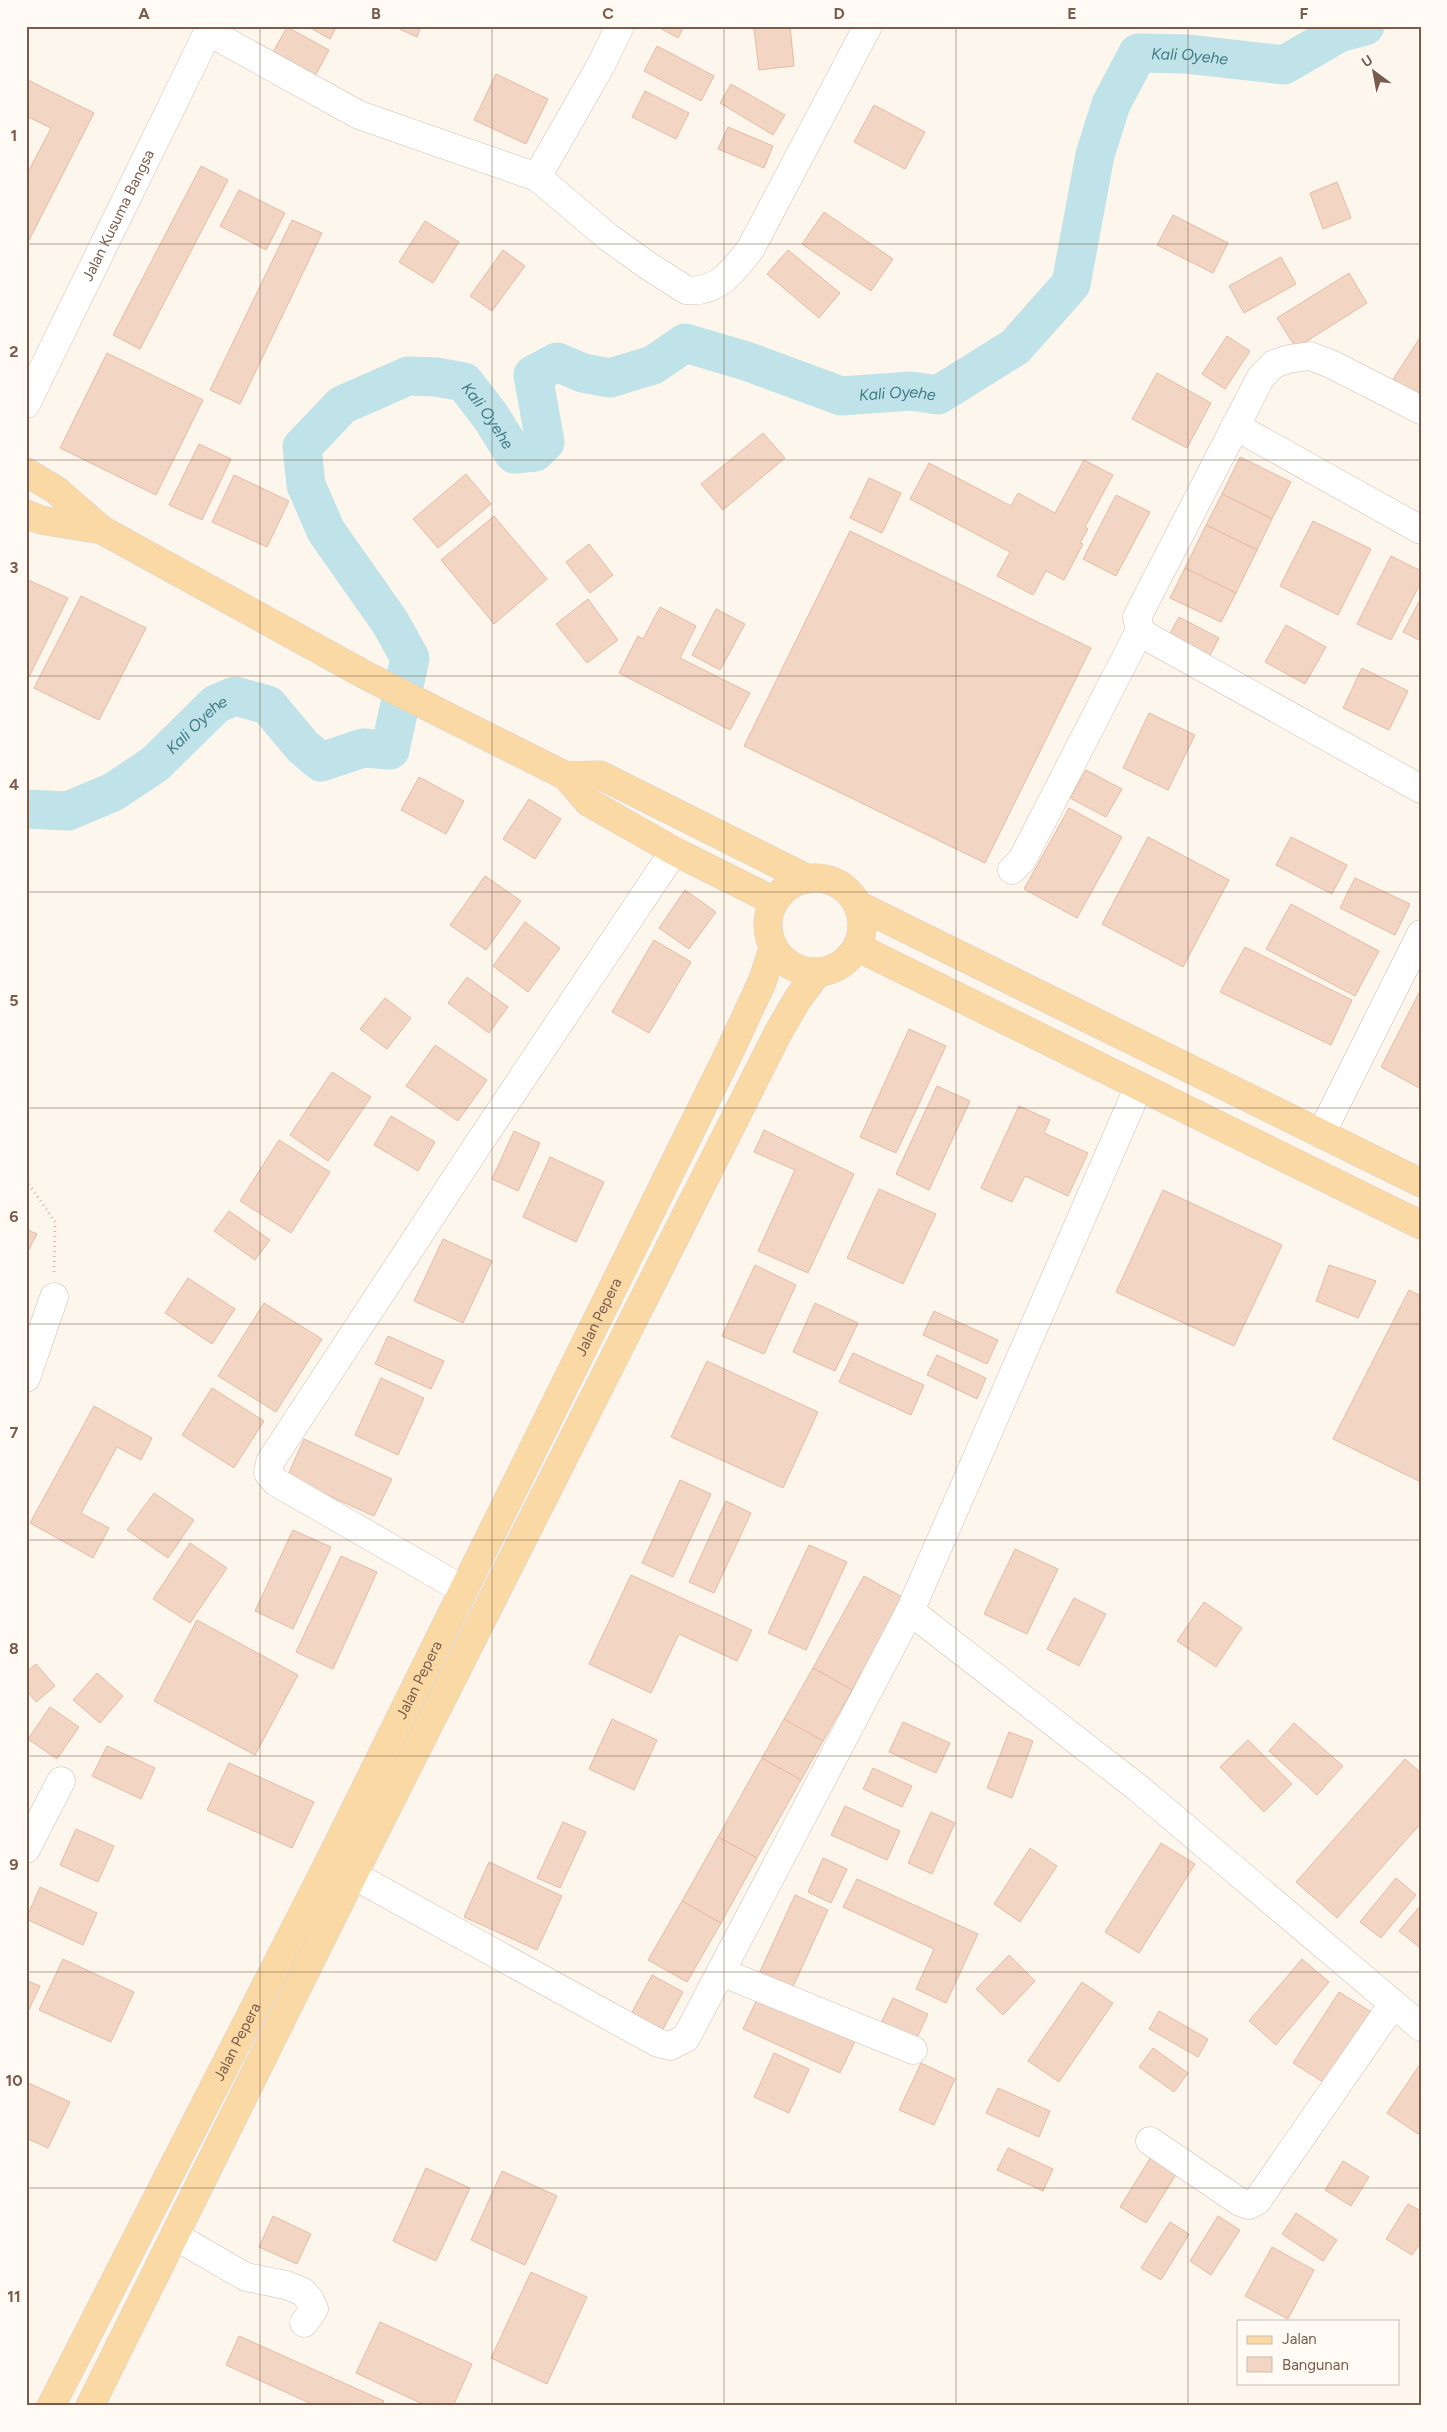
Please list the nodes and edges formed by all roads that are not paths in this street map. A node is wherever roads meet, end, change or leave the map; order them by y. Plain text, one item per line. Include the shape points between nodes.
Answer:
1 (620, 26) edge
2 (868, 26) edge
3 (210, 29) edge
4 (537, 177) junction
5 (26, 404) edge
6 (1421, 410) edge
7 (1235, 426) junction
8 (26, 472) edge
9 (26, 514) edge
10 (102, 530) junction
11 (1421, 530) edge
12 (1140, 630) junction
13 (566, 776) junction
14 (1421, 788) edge
15 (674, 852) junction
16 (1012, 870) dead end
17 (808, 878) junction
18 (774, 901) junction
19 (858, 905) junction
20 (1421, 934) edge
21 (857, 947) junction
22 (773, 948) junction
23 (817, 973) junction
24 (1139, 1086) junction
25 (1321, 1134) junction
26 (1421, 1183) edge
27 (1421, 1225) edge
28 (54, 1297) road end
29 (26, 1378) edge
30 (554, 1406) junction
31 (583, 1418) junction
32 (462, 1589) junction
33 (910, 1611) junction
34 (61, 1781) dead end
35 (26, 1849) edge
36 (329, 1862) junction
37 (353, 1875) junction
38 (721, 1972) junction
39 (1393, 2004) junction
40 (1421, 2027) edge
41 (913, 2050) dead end
42 (1150, 2141) dead end
43 (175, 2236) junction
44 (304, 2323) dead end
45 (65, 2380) junction
46 (93, 2401) edge
47 (51, 2406) edge

1 - 4 street
2 - 4 street via 751,248 728,277 714,286 705,290 686,290 573,210
3 - 4 street via 359,115
3 - 5 street, Jalan Kusuma Bangsa
6 - 7 street via 1310,356 1274,364 1262,377
7 - 11 street
7 - 12 street via 1140,609 1137,617
8 - 10 main road via 56,490
9 - 10 main road via 41,520
10 - 13 main road via 369,677
12 - 14 street
12 - 16 street via 1022,860
13 - 15 main road via 588,802
13 - 17 main road via 600,775
15 - 18 main road
15 - 32 street via 270,1462 268,1473 276,1482
17 - 18 main road via 792,884
17 - 19 main road via 835,882 848,891
18 - 22 main road via 768,916 768,933
19 - 21 main road via 862,920
19 - 25 main road
20 - 25 street
21 - 23 main road via 847,960 833,969
21 - 24 main road
22 - 23 main road via 786,963 800,971
22 - 30 main road, Jalan Pepera via 762,982 727,1057
23 - 31 main road, Jalan Pepera via 779,1031
24 - 27 main road
24 - 33 street
25 - 26 main road
28 - 29 street
30 - 31 main road
30 - 32 main road, Jalan Pepera
31 - 37 main road, Jalan Pepera
32 - 36 main road, Jalan Pepera
33 - 38 street
33 - 39 street via 1138,1788
34 - 35 street
36 - 37 street
36 - 45 main road, Jalan Pepera
37 - 38 street via 662,2044 670,2046 686,2038
37 - 43 main road, Jalan Pepera
38 - 41 street
39 - 40 street
39 - 42 street via 1257,2201 1249,2205 1240,2202
43 - 44 street via 246,2277 303,2292 314,2309
43 - 46 main road, Jalan Pepera
45 - 46 main road
45 - 47 main road, Jalan Pepera

